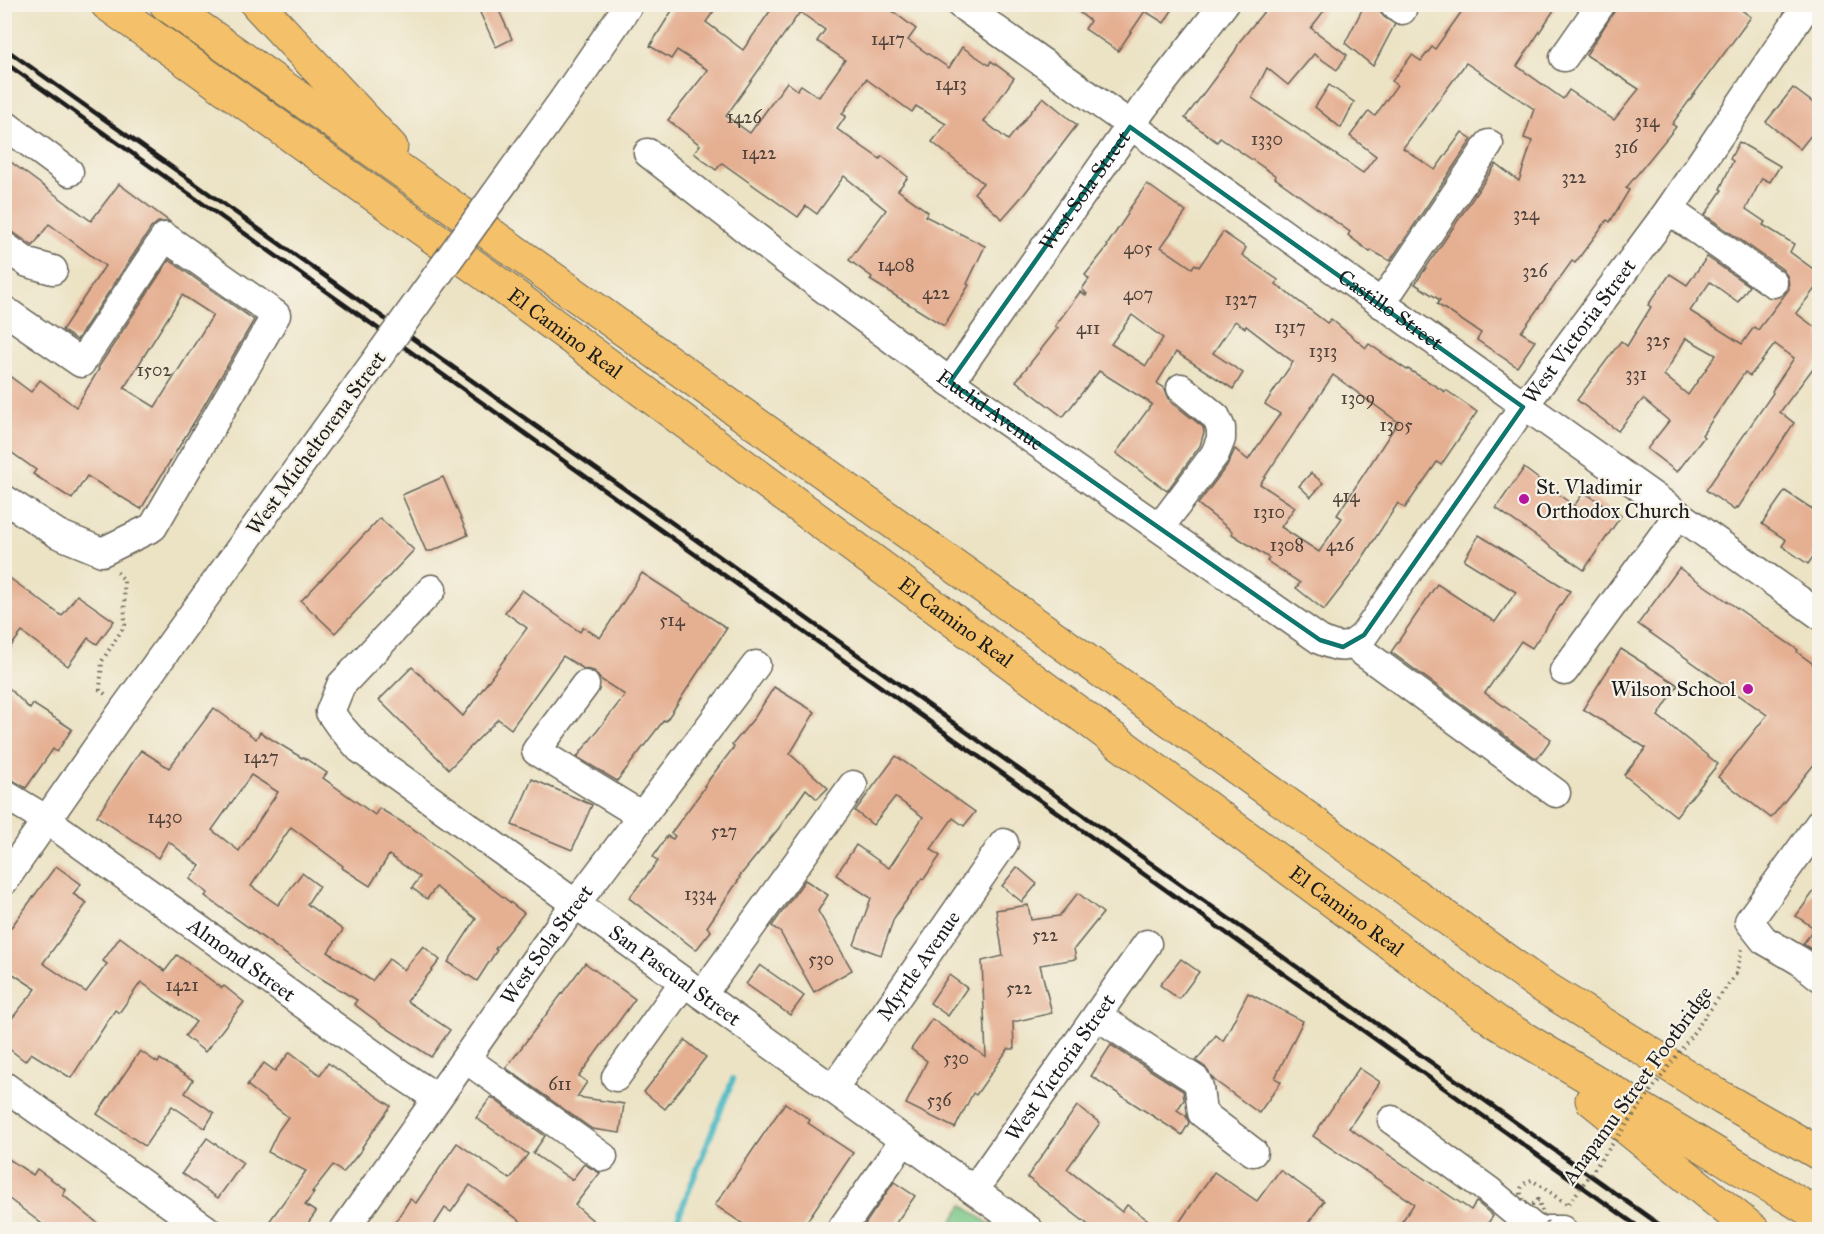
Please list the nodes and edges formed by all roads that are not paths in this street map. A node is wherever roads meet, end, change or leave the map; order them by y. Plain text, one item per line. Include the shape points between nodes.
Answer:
1 (107, 4) edge
2 (166, 4) edge
3 (257, 4) edge
4 (629, 4) edge
5 (960, 4) edge
6 (1224, 4) edge
7 (1601, 4) edge
8 (1805, 12) edge
9 (1564, 57) dead end
10 (4, 124) edge
11 (1130, 127) junction
12 (1489, 144) dead end
13 (648, 153) dead end
14 (69, 172) dead end
15 (440, 198) junction
16 (1669, 210) junction
17 (4, 246) edge
18 (53, 270) dead end
19 (1773, 283) dead end
20 (4, 293) edge
21 (1381, 304) junction
22 (37, 308) dead end
23 (4, 310) edge
24 (950, 382) junction
25 (1181, 388) dead end
26 (1523, 406) junction
27 (4, 499) edge
28 (1678, 515) junction
29 (1160, 527) junction
30 (432, 590) dead end
31 (1820, 615) edge
32 (1348, 646) junction
33 (756, 665) dead end
34 (1564, 671) dead end
35 (585, 685) dead end
36 (853, 785) dead end
37 (1556, 793) dead end
38 (4, 794) edge
39 (642, 816) junction
40 (47, 820) junction
41 (1820, 823) edge
42 (1004, 843) dead end
43 (4, 881) edge
44 (576, 904) junction
45 (1148, 944) dead end
46 (1820, 977) edge
47 (693, 988) junction
48 (1097, 1016) junction
49 (1498, 1023) junction
50 (466, 1059) junction
51 (616, 1077) dead end
52 (4, 1086) edge
53 (833, 1089) junction
54 (437, 1098) junction
55 (1722, 1098) junction
56 (1392, 1120) dead end
57 (1820, 1128) edge
58 (904, 1140) junction
59 (1253, 1152) dead end
60 (1820, 1154) edge
61 (603, 1157) dead end
62 (974, 1190) junction
63 (1820, 1216) edge
64 (1548, 1229) edge
65 (207, 1230) edge
66 (344, 1230) edge
67 (840, 1230) edge
68 (1029, 1230) edge
69 (1753, 1230) edge

1 - 49 highway, El Camino Real via 485,274
2 - 15 highway, El Camino Real
3 - 15 highway
4 - 40 street, West Micheltorena Street, bridge
5 - 11 street, Castillo Street
6 - 11 street, West Sola Street
7 - 9 street
8 - 16 street, West Victoria Street
10 - 14 street
11 - 21 street, Castillo Street
11 - 24 street, West Sola Street
12 - 21 street
13 - 24 street, Euclid Avenue
15 - 55 highway, El Camino Real via 1539,984
16 - 19 street
16 - 26 street, West Victoria Street
17 - 18 street via 28,263
20 - 22 street
21 - 26 street, Castillo Street
23 - 27 street via 81,363 165,237 276,315 153,527 102,552 58,534
24 - 29 street, Euclid Avenue
25 - 29 street via 1216,417 1221,439 1215,454
26 - 28 street, Castillo Street
26 - 32 street, West Victoria Street via 1364,635
28 - 31 street, Castillo Street
28 - 34 street
29 - 32 street, Euclid Avenue via 1320,640
30 - 44 street, San Pascual Street via 341,685 330,712 360,749
32 - 37 street, Euclid Avenue
33 - 39 street, West Sola Street
35 - 39 street via 536,751
36 - 47 street
38 - 40 street, Almond Street
39 - 44 street, West Sola Street
40 - 43 street, West Micheltorena Street
40 - 54 street, Almond Street
41 - 46 street via 1749,921 1764,940
42 - 53 street, Myrtle Avenue
44 - 47 street, San Pascual Street
44 - 50 street, West Sola Street
45 - 48 street, West Victoria Street
47 - 51 street
47 - 53 street, San Pascual Street
48 - 59 street via 1196,1080 1202,1113
48 - 62 street, West Victoria Street
49 - 63 highway, El Camino Real
49 - 69 highway
50 - 54 street, West Sola Street
50 - 61 street
52 - 65 street
53 - 58 street, San Pascual Street
54 - 66 street, West Sola Street
55 - 57 highway
55 - 60 highway, El Camino Real
56 - 64 street
58 - 62 street, San Pascual Street
58 - 67 street
62 - 68 street, San Pascual Street

